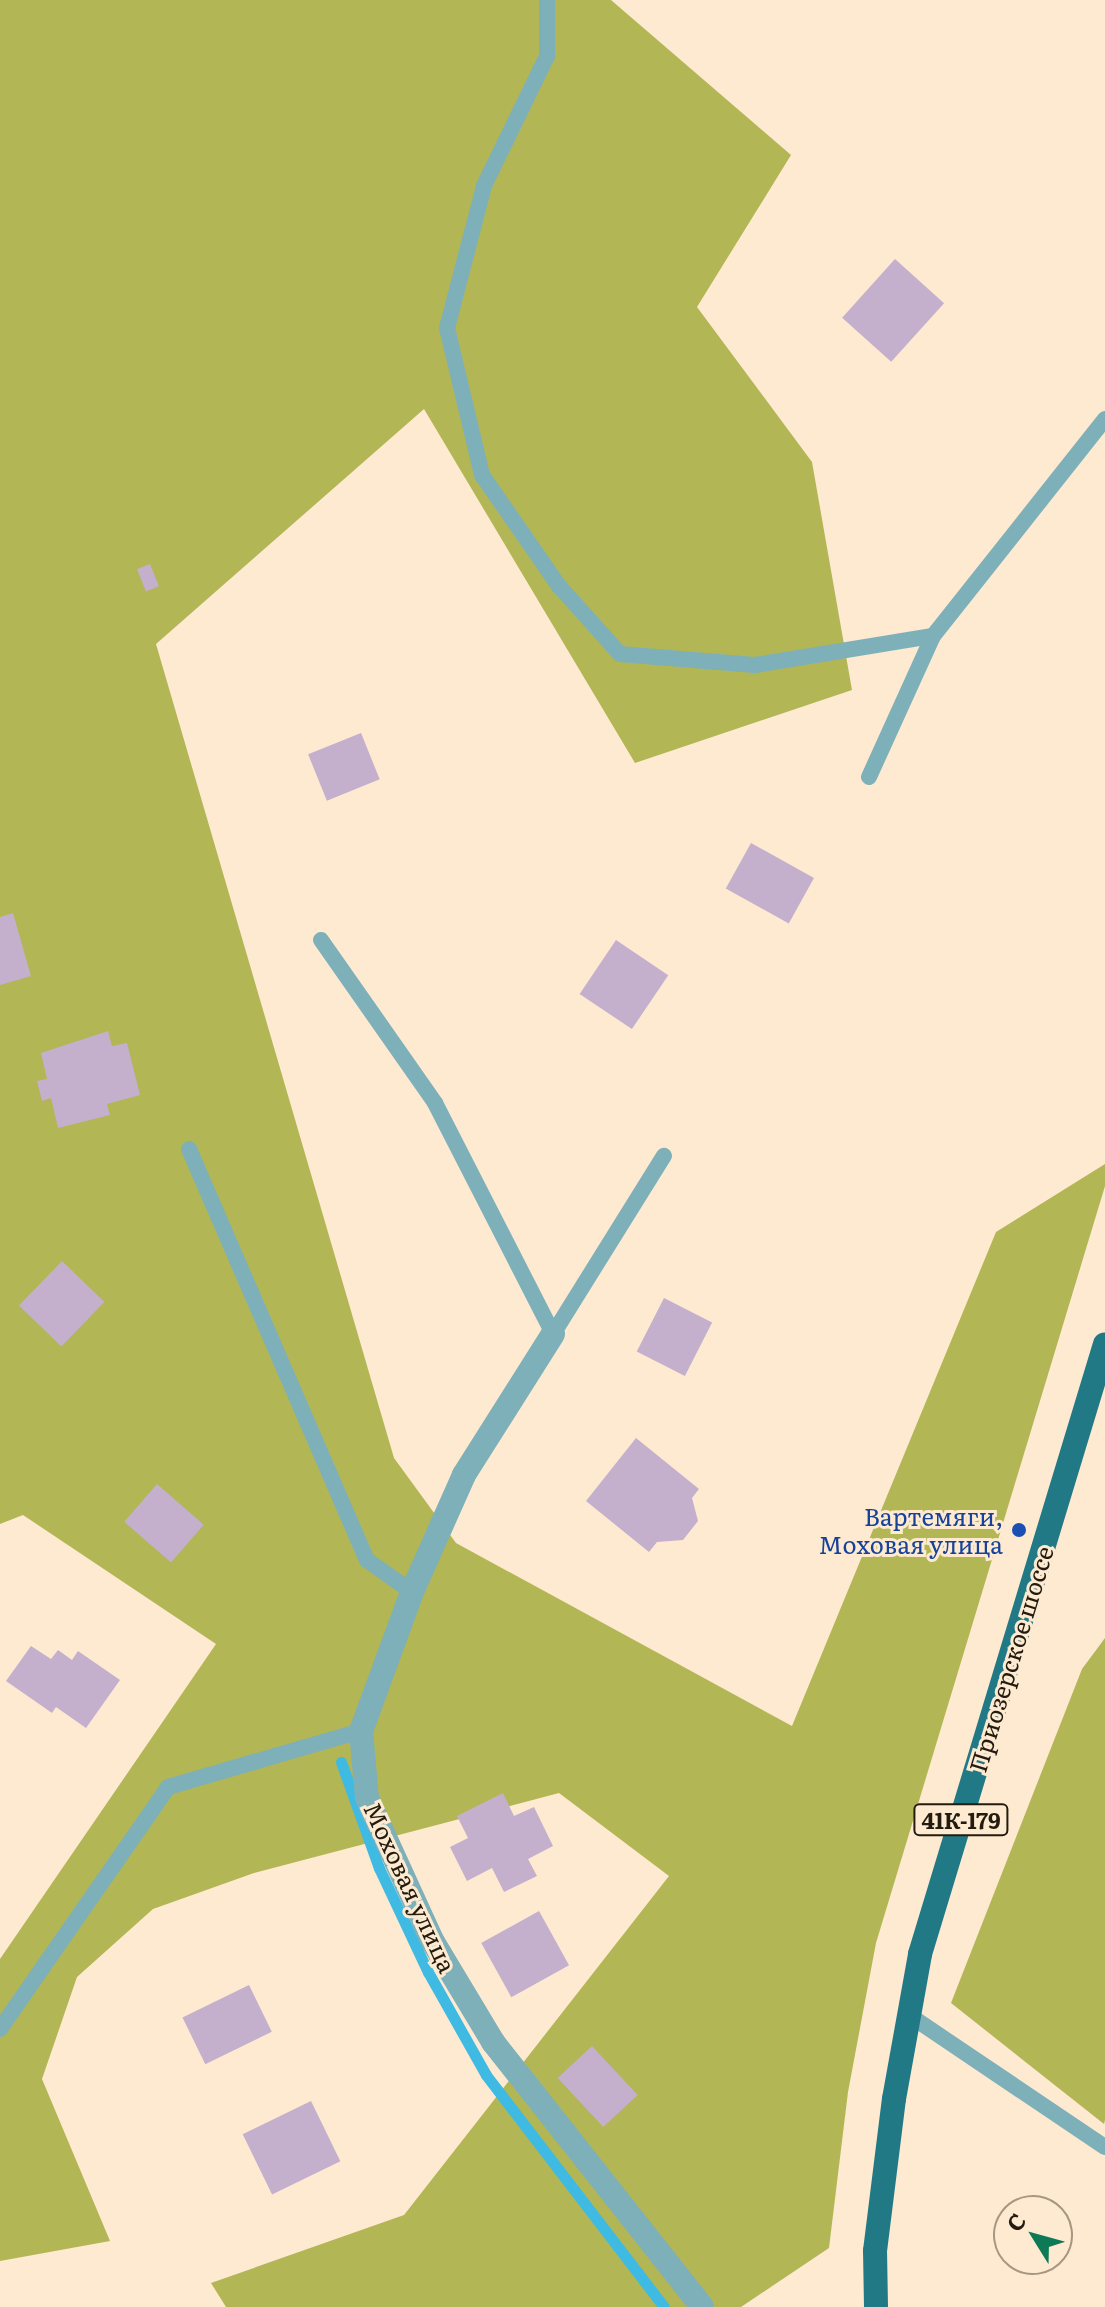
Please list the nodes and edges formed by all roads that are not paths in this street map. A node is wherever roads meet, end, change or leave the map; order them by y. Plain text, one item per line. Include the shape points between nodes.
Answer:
1 (547, 0) edge
2 (1105, 419) edge
3 (933, 636) junction
4 (869, 777) dead end
5 (321, 940) dead end
6 (189, 1149) dead end
7 (664, 1156) dead end
8 (553, 1334) junction
9 (1105, 1344) edge
10 (412, 1592) junction
11 (361, 1731) junction
12 (909, 2015) junction
13 (0, 2029) edge
14 (1105, 2147) edge
15 (702, 2307) edge
16 (876, 2307) edge

1 - 3 lane via 547,56 484,186 447,328 482,475 559,586 620,654 755,665
2 - 3 lane
3 - 4 lane
5 - 8 lane via 435,1103
6 - 10 lane via 367,1560
7 - 8 lane
8 - 10 street, Моховая улица via 464,1475
9 - 12 main road, Приозерское шоссе / 41К-179 via 920,1954
10 - 11 street, Моховая улица
11 - 13 lane via 168,1787
11 - 15 street, Моховая улица via 367,1798 433,1942 493,2042
12 - 14 lane
12 - 16 main road, Приозерское шоссе / 41К-179 via 875,2251

